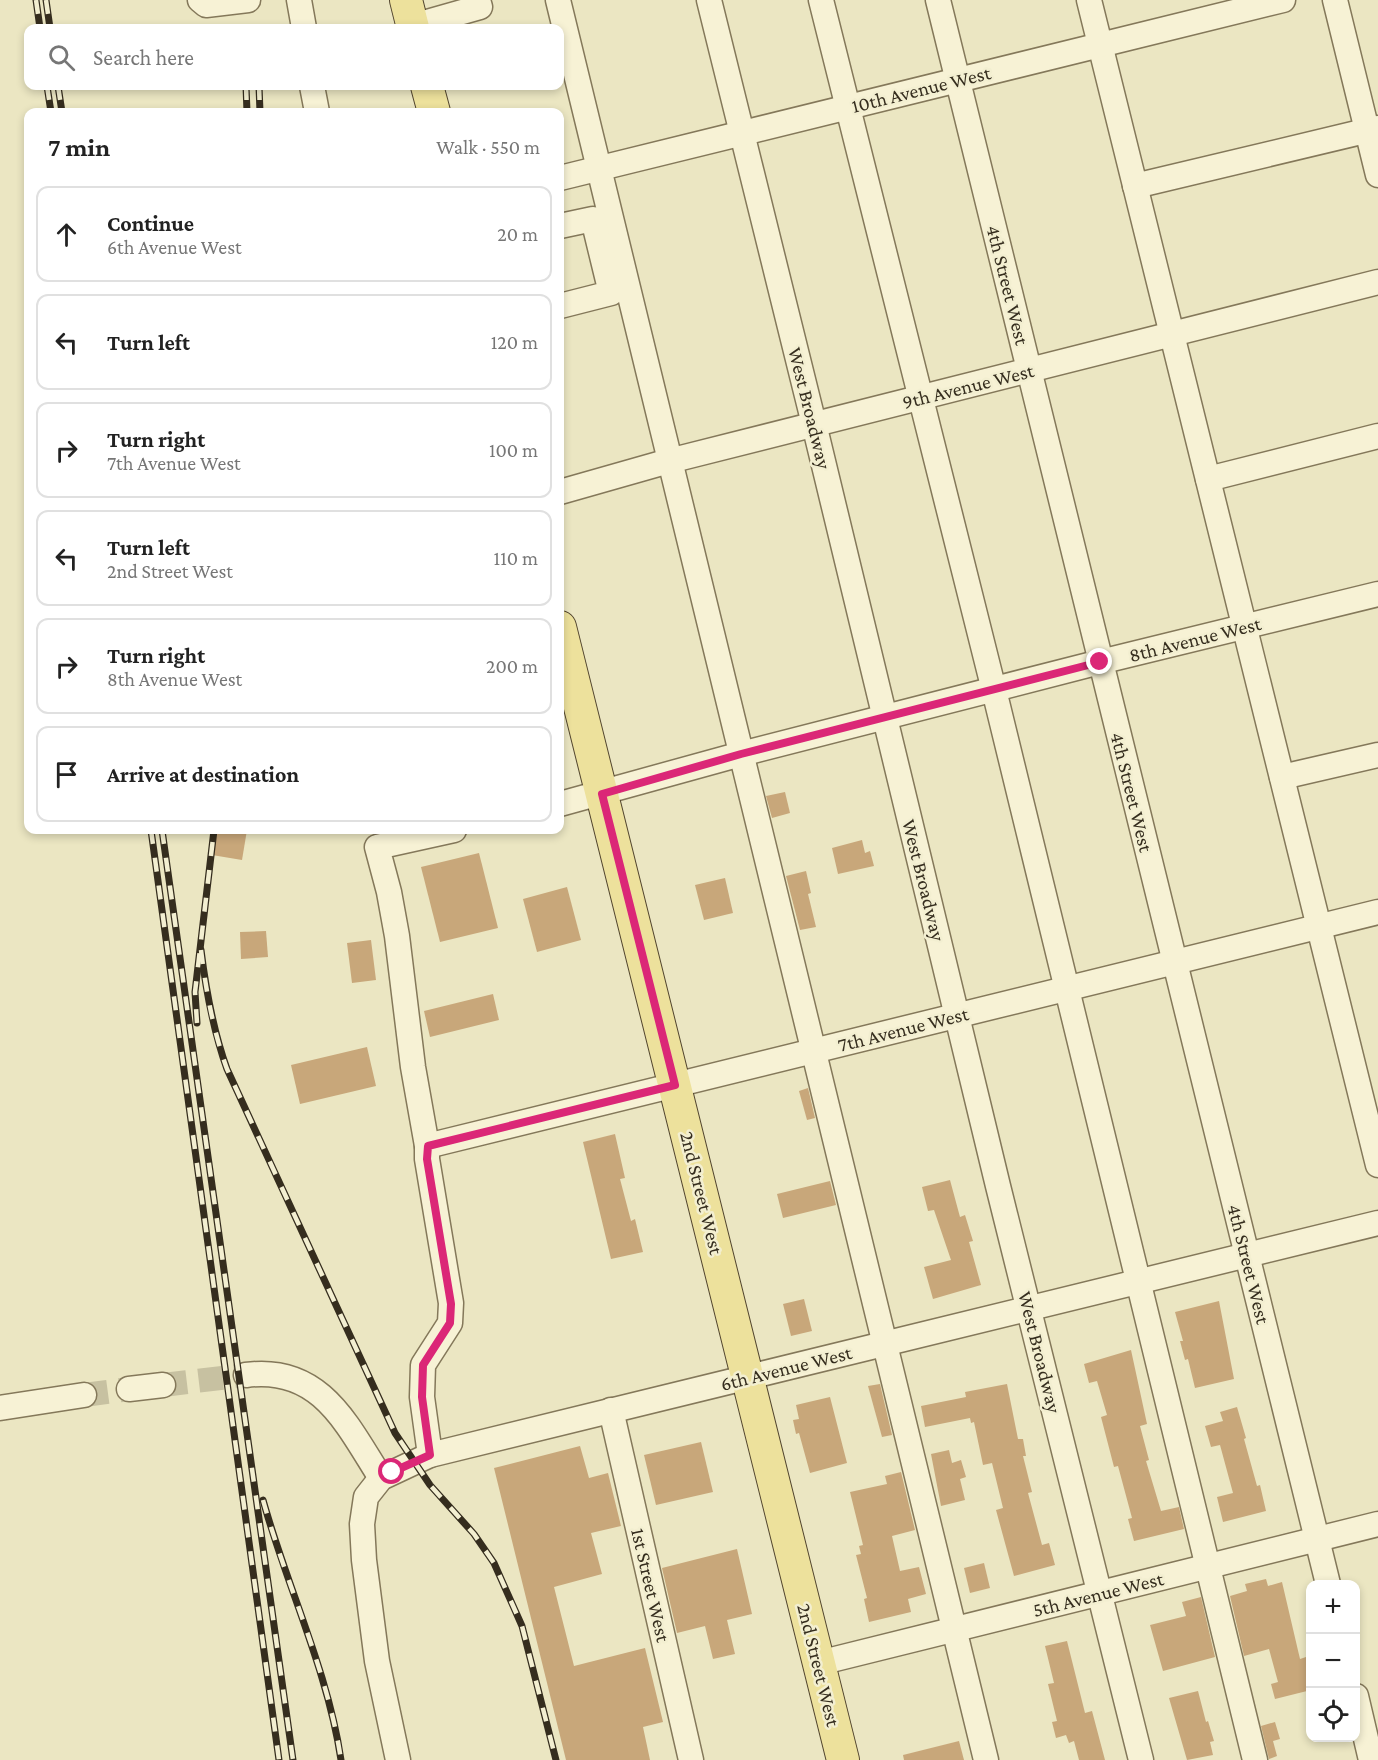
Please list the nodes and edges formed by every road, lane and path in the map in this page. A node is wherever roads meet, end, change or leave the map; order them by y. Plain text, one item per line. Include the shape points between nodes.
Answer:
1 (200, 0) edge
2 (248, 0) edge
3 (299, 0) edge
4 (478, 0) edge
5 (558, 0) edge
6 (709, 0) edge
7 (820, 0) edge
8 (938, 0) edge
9 (1089, 0) edge
10 (1283, 0) edge
11 (1335, 0) edge
12 (411, 18) edge
13 (303, 24) edge
14 (564, 24) edge
15 (564, 25) edge
16 (1100, 46) junction
17 (959, 80) junction
18 (313, 90) edge
19 (429, 90) edge
20 (315, 108) edge
21 (433, 108) edge
22 (847, 108) junction
23 (1373, 129) edge
24 (742, 133) junction
25 (599, 168) junction
26 (1378, 174) edge
27 (564, 177) edge
28 (1135, 186) junction
29 (564, 225) edge
30 (1378, 282) edge
31 (564, 305) edge
32 (1172, 334) junction
33 (1029, 371) junction
34 (919, 399) junction
35 (814, 424) junction
36 (1378, 436) edge
37 (669, 460) junction
38 (1208, 478) junction
39 (564, 491) edge
40 (1378, 594) edge
41 (1244, 627) junction
42 (564, 644) edge
43 (1100, 662) junction
44 (993, 690) junction
45 (885, 717) junction
46 (741, 754) junction
47 (1378, 755) edge
48 (1282, 777) junction
49 (602, 794) junction
50 (564, 803) edge
51 (430, 834) edge
52 (1378, 912) edge
53 (1319, 927) junction
54 (1174, 962) junction
55 (1067, 989) junction
56 (957, 1016) junction
57 (812, 1051) junction
58 (675, 1085) junction
59 (428, 1146) junction
60 (1378, 1165) edge
61 (1378, 1223) edge
62 (1247, 1256) junction
63 (1138, 1283) junction
64 (1029, 1310) junction
65 (884, 1345) junction
66 (246, 1375) tunnel mouth
67 (748, 1377) junction
68 (163, 1385) tunnel mouth
69 (129, 1389) tunnel mouth
70 (84, 1395) tunnel mouth
71 (0, 1408) edge
72 (611, 1410) junction
73 (430, 1455) junction
74 (381, 1478) junction
75 (1378, 1524) edge
76 (1317, 1539) junction
77 (1208, 1566) junction
78 (1327, 1580) edge
79 (1100, 1593) junction
80 (954, 1629) junction
81 (819, 1663) junction
82 (1360, 1713) edge
83 (398, 1760) edge
84 (691, 1760) edge
85 (843, 1760) edge
86 (986, 1760) edge
87 (1141, 1760) edge
88 (1255, 1760) edge
89 (1371, 1760) edge

1 - 2 street via 207,5
3 - 13 street
4 - 12 street via 480,7
5 - 14 street
6 - 24 street, West Broadway
7 - 22 street
8 - 17 street, 4th Street West
9 - 16 street
10 - 16 street, 10th Avenue West
11 - 23 street
15 - 25 street
16 - 17 street, 10th Avenue West
16 - 28 street
17 - 22 street, 10th Avenue West
17 - 33 street, 4th Street West
18 - 20 street
19 - 21 main road
22 - 24 street, 10th Avenue West
22 - 34 street
23 - 26 street
23 - 28 street
24 - 25 street, 10th Avenue West
24 - 35 street, West Broadway
25 - 27 street, 10th Avenue West
25 - 37 street
28 - 32 street
29 - 31 street via 593,219 611,293
30 - 32 street, 9th Avenue West
32 - 33 street, 9th Avenue West
32 - 38 street
33 - 34 street, 9th Avenue West
33 - 43 street, 4th Street West
34 - 35 street, 9th Avenue West
34 - 44 street
35 - 37 street, 9th Avenue West
35 - 45 street, West Broadway
36 - 38 street
37 - 39 street, 9th Avenue West
37 - 46 street
38 - 41 street
40 - 41 street, 8th Avenue West
41 - 43 street, 8th Avenue West
41 - 48 street
42 - 49 main road, 2nd Street West
43 - 44 street, 8th Avenue West
43 - 54 street, 4th Street West
44 - 45 street, 8th Avenue West
44 - 55 street
45 - 46 street, 8th Avenue West
45 - 56 street, West Broadway
46 - 49 street, 8th Avenue West
46 - 57 street
47 - 48 street
48 - 53 street
49 - 50 street, 8th Avenue West
49 - 58 main road, 2nd Street West
51 - 59 street via 376,847 397,936 413,1067
52 - 53 street, 7th Avenue West
53 - 54 street, 7th Avenue West
53 - 60 street
54 - 55 street, 7th Avenue West
54 - 62 street, 4th Street West
55 - 56 street, 7th Avenue West
55 - 63 street
56 - 57 street, 7th Avenue West
56 - 64 street, West Broadway
57 - 58 street, 7th Avenue West
57 - 65 street
58 - 59 street, 7th Avenue West
58 - 67 main road, 2nd Street West
59 - 73 street via 451,1304 450,1323 423,1365 422,1397
61 - 62 street, 6th Avenue West
62 - 63 street, 6th Avenue West
62 - 76 street, 4th Street West
63 - 64 street, 6th Avenue West
63 - 77 street
64 - 65 street, 6th Avenue West
64 - 79 street, West Broadway
65 - 67 street, 6th Avenue West
65 - 80 street
66 - 74 street via 283,1376 324,1396 339,1412
67 - 72 street, 6th Avenue West
67 - 81 main road, 2nd Street West
68 - 69 street
70 - 71 street
72 - 73 street, 6th Avenue West
72 - 84 street, 1st Street West
73 - 74 street, 6th Avenue West
74 - 83 street via 366,1497 362,1524 364,1560 377,1661
75 - 76 street, 5th Avenue West
76 - 77 street, 5th Avenue West
76 - 78 street, 4th Street West
77 - 79 street, 5th Avenue West
77 - 88 street
79 - 80 street, 5th Avenue West
79 - 87 street, West Broadway
80 - 81 street, 5th Avenue West
80 - 86 street
81 - 85 main road, 2nd Street West
82 - 89 street

